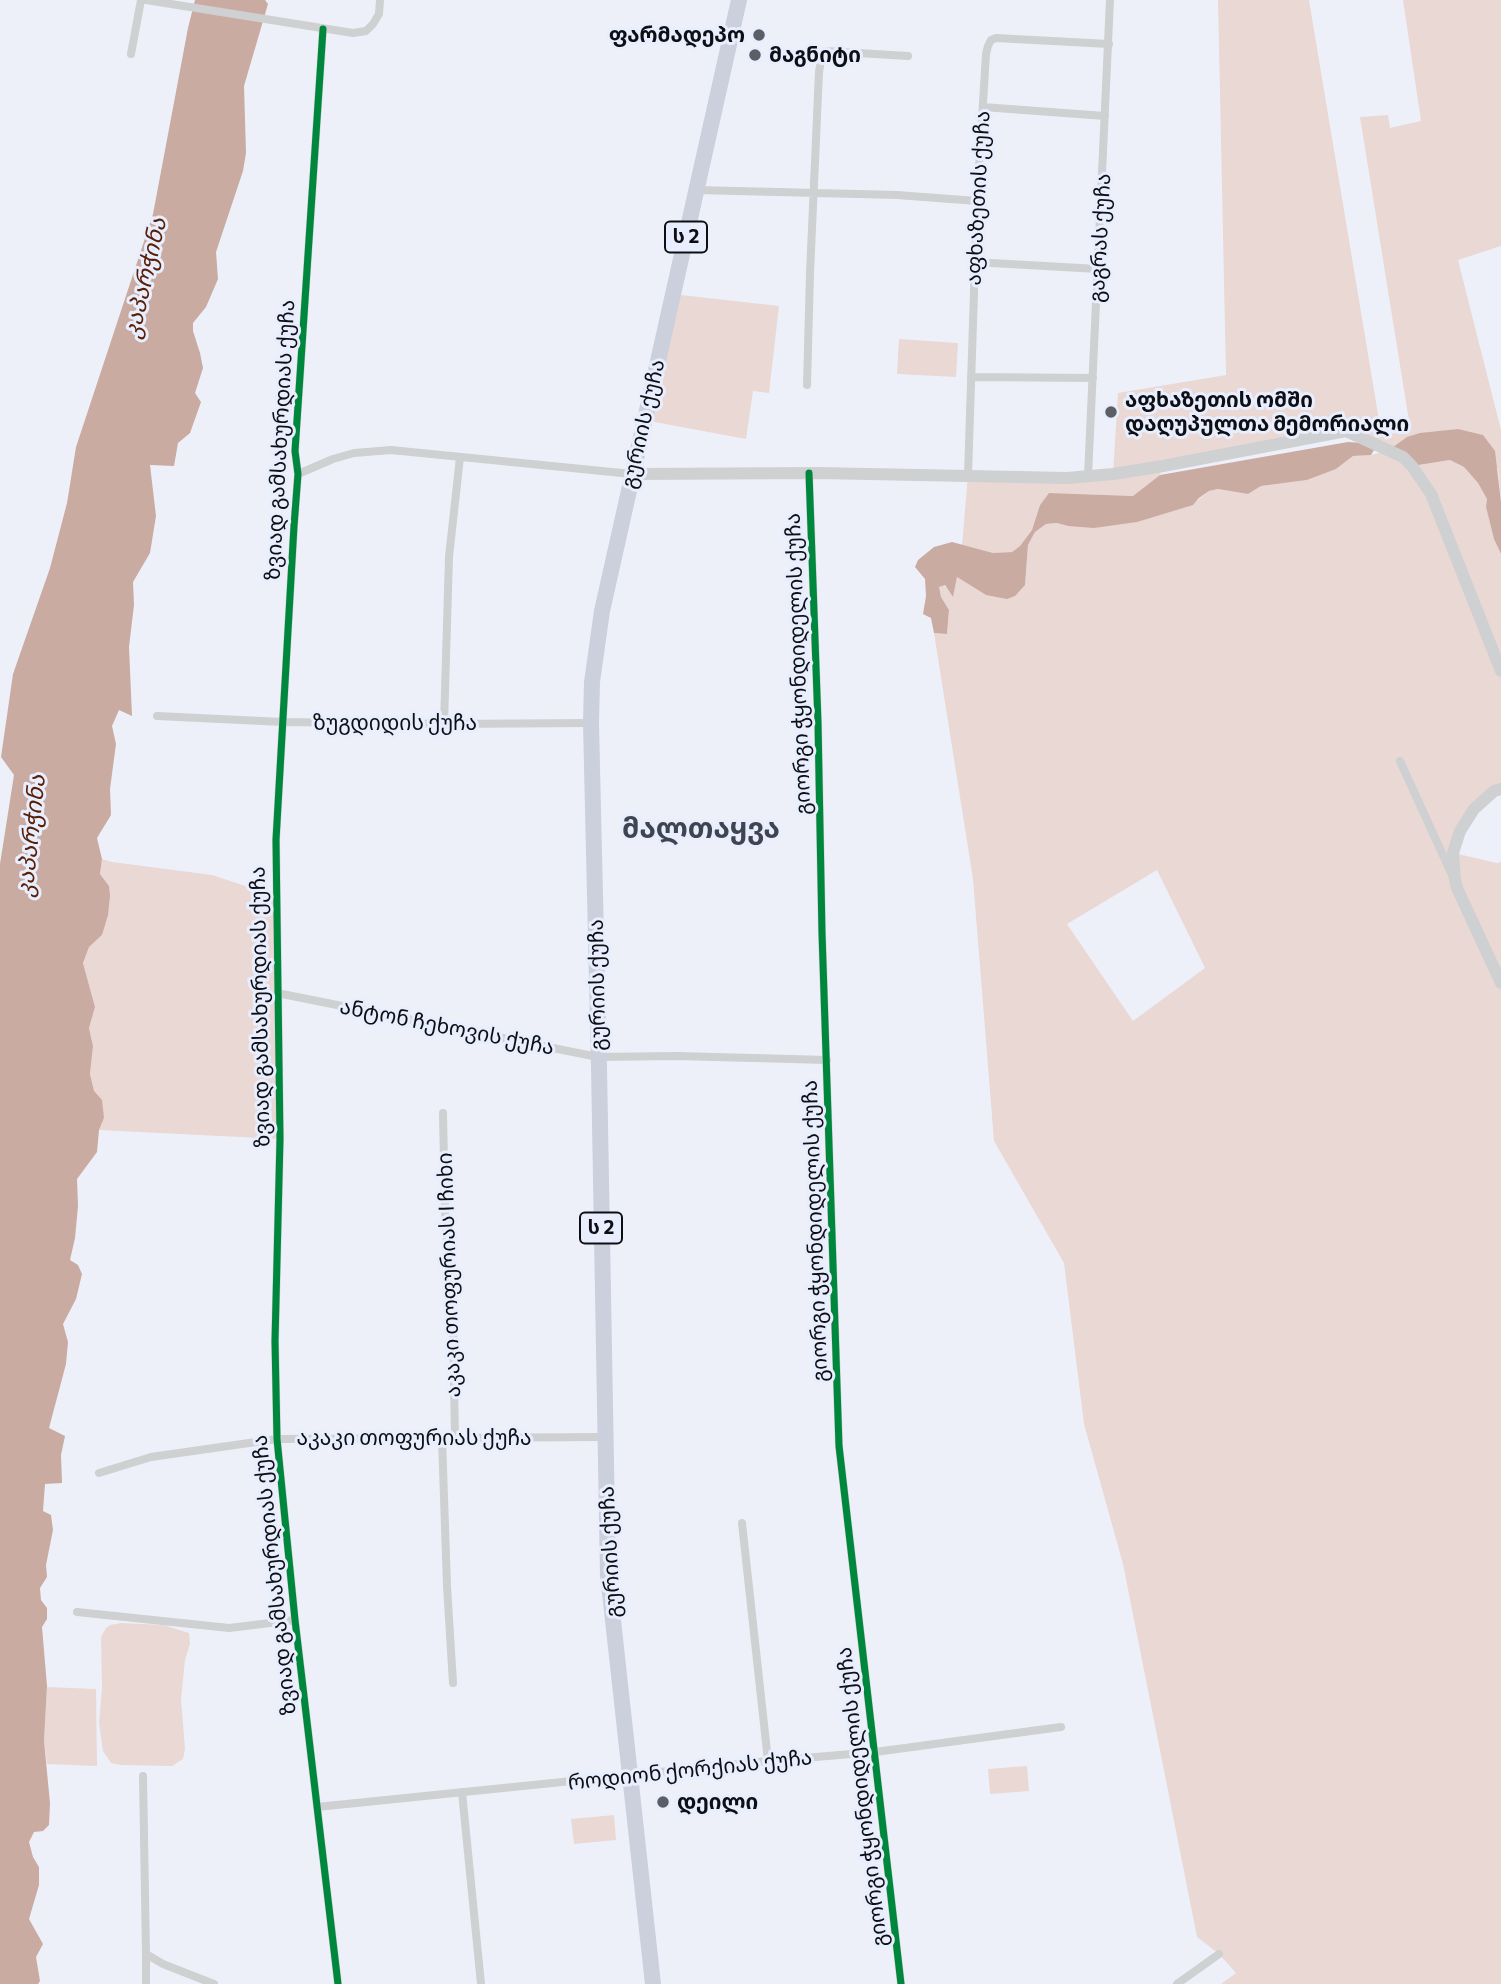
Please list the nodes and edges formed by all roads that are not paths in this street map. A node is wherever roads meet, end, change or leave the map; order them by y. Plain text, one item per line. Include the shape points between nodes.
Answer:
1 (143, 0) edge
2 (380, 0) edge
3 (739, 0) edge
4 (1110, 0) edge
5 (323, 29) junction
6 (1109, 44) junction
7 (131, 54) dead end
8 (908, 55) dead end
9 (983, 107) junction
10 (1105, 116) junction
11 (697, 190) junction
12 (815, 194) junction
13 (977, 201) junction
14 (974, 262) junction
15 (1098, 269) junction
16 (971, 377) junction
17 (1094, 378) junction
18 (807, 385) dead end
19 (460, 457) junction
20 (809, 473) junction
21 (298, 474) junction
22 (632, 474) junction
23 (968, 475) junction
24 (1088, 476) junction
25 (1501, 671) edge
26 (157, 716) dead end
27 (283, 722) junction
28 (591, 723) junction
29 (444, 724) junction
30 (1400, 761) dead end
31 (1501, 789) edge
32 (1457, 888) junction
33 (1501, 984) edge
34 (277, 993) junction
35 (598, 1057) junction
36 (827, 1060) junction
37 (443, 1113) dead end
38 (456, 1437) junction
39 (606, 1437) junction
40 (442, 1438) junction
41 (277, 1439) junction
42 (99, 1473) dead end
43 (742, 1523) dead end
44 (77, 1612) dead end
45 (295, 1620) junction
46 (453, 1683) dead end
47 (1061, 1727) dead end
48 (875, 1752) junction
49 (768, 1761) junction
50 (143, 1776) dead end
51 (630, 1776) junction
52 (462, 1793) junction
53 (317, 1807) junction
54 (146, 1954) junction
55 (1219, 1954) dead end
56 (146, 1984) edge
57 (214, 1984) edge
58 (338, 1984) edge
59 (481, 1984) edge
60 (653, 1984) edge
61 (901, 1984) edge
62 (1177, 1984) edge

1 - 5 street
1 - 7 street
2 - 5 street via 379,14 366,31
3 - 11 highway, გურიის ქუჩა / ს 2
4 - 6 street, გაგრას ქუჩა
5 - 21 street, ზვიად გამსახურდიას ქუჩა via 295,451
6 - 9 street, აფხაზეთის ქუჩა via 990,40
6 - 10 street, გაგრას ქუჩა
8 - 12 street via 822,54
9 - 10 street
9 - 13 street, აფხაზეთის ქუჩა
10 - 15 street, გაგრას ქუჩა
11 - 12 street
11 - 22 highway, გურიის ქუჩა / ს 2
12 - 13 street
12 - 18 street
13 - 14 street, აფხაზეთის ქუჩა
14 - 15 street
14 - 16 street, აფხაზეთის ქუჩა
15 - 17 street, გაგრას ქუჩა
16 - 17 street
16 - 23 street, აფხაზეთის ქუჩა
17 - 24 street, გაგრას ქუჩა
19 - 21 street via 391,450 354,453
19 - 22 street
19 - 29 street via 449,557
20 - 22 street
20 - 23 street
20 - 36 street, გიორგი ჭყონდიდელის ქუჩა
21 - 27 street, ზვიად გამსახურდიას ქუჩა
22 - 28 highway, გურიის ქუჩა / ს 2 via 602,611
23 - 24 street
24 - 25 street via 1346,431 1403,457 1431,494
26 - 27 street, ზუგდიდის ქუჩა
27 - 29 street, ზუგდიდის ქუჩა
27 - 34 street, ზვიად გამსახურდიას ქუჩა via 276,840
28 - 29 street, ზუგდიდის ქუჩა
28 - 35 highway, გურიის ქუჩა / ს 2
30 - 32 street
31 - 32 street via 1475,809 1460,831 1453,853
32 - 33 street
34 - 35 street, ანტონ ჩეხოვის ქუჩა
34 - 41 street, ზვიად გამსახურდიას ქუჩა
35 - 36 street, ანტონ ჩეხოვის ქუჩა
35 - 39 highway, გურიის ქუჩა / ს 2
36 - 48 street, გიორგი ჭყონდიდელის ქუჩა via 839,1446
37 - 38 street, აკაკი თოფურიას I ჩიხი
38 - 39 street, აკაკი თოფურიას ქუჩა
38 - 40 street, აკაკი თოფურიას ქუჩა
39 - 51 highway, გურიის ქუჩა / ს 2 via 608,1575
40 - 41 street, აკაკი თოფურიას ქუჩა
40 - 46 street
41 - 42 street, აკაკი თოფურიას ქუჩა via 151,1457
41 - 45 street, ზვიად გამსახურდიას ქუჩა
43 - 49 street
44 - 45 street via 229,1628
45 - 53 street, ზვიად გამსახურდიას ქუჩა
47 - 48 street, როდიონ ქორქიას ქუჩა
48 - 49 street, როდიონ ქორქიას ქუჩა
48 - 61 street, გიორგი ჭყონდიდელის ქუჩა
49 - 51 street, როდიონ ქორქიას ქუჩა
50 - 54 street
51 - 52 street, როდიონ ქორქიას ქუჩა
51 - 60 highway, გურიის ქუჩა / ს 2
52 - 53 street, როდიონ ქორქიას ქუჩა
52 - 59 street
53 - 58 street, ზვიად გამსახურდიას ქუჩა
54 - 56 street
54 - 57 street
55 - 62 street

